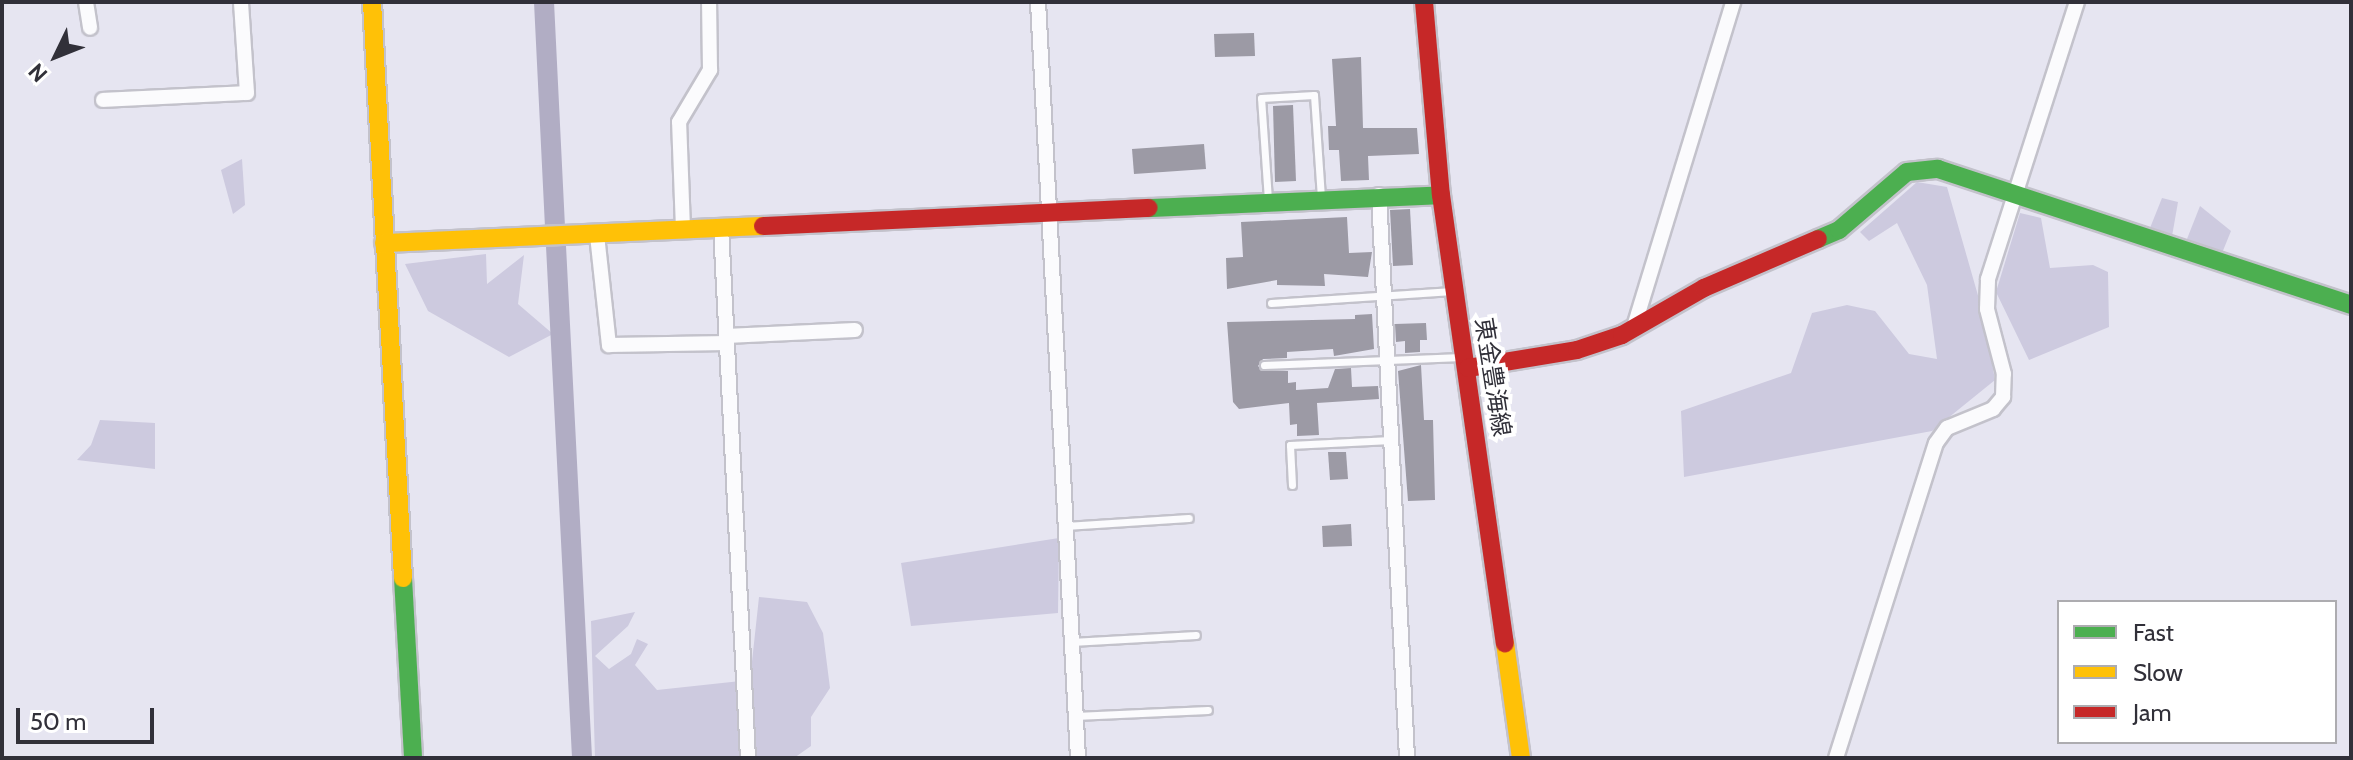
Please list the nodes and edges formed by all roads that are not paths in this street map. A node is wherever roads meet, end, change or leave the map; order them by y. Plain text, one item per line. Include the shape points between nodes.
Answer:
1 (86, 2) edge
2 (241, 2) edge
3 (372, 2) edge
4 (709, 2) edge
5 (1038, 2) edge
6 (1424, 2) edge
7 (1733, 2) edge
8 (2077, 2) edge
9 (90, 28) dead end
10 (103, 100) dead end
11 (1379, 195) junction
12 (1441, 195) junction
13 (2015, 197) junction
14 (1321, 198) junction
15 (1268, 201) junction
16 (1048, 212) junction
17 (721, 227) junction
18 (683, 229) junction
19 (597, 235) junction
20 (384, 243) junction
21 (1456, 291) junction
22 (1384, 296) junction
23 (1271, 303) dead end
24 (2351, 305) edge
25 (855, 330) dead end
26 (1633, 330) junction
27 (726, 340) junction
28 (1387, 360) junction
29 (1467, 362) junction
30 (1264, 365) dead end
31 (1391, 440) junction
32 (1292, 485) dead end
33 (1189, 518) dead end
34 (1065, 526) junction
35 (1196, 635) dead end
36 (1071, 642) junction
37 (1208, 710) dead end
38 (1075, 716) junction
39 (413, 758) edge
40 (748, 758) edge
41 (1078, 758) edge
42 (1407, 758) edge
43 (1521, 758) edge
44 (1836, 758) edge

1 - 9 street
2 - 10 street via 247,93
3 - 20 street
4 - 18 street via 710,70 679,122
5 - 16 street
6 - 12 street, 東金豊海線
7 - 26 street
8 - 13 street
11 - 12 street
11 - 14 street
11 - 22 street
12 - 21 street, 東金豊海線
13 - 24 street
13 - 26 street via 1938,169 1907,172 1839,230 1704,288
13 - 44 street via 1988,279 1987,309 2004,374 2003,397 1993,409 1947,428 1936,443
14 - 15 street
14 - 15 lane via 1314,95 1261,98
15 - 16 street
16 - 17 street
16 - 34 street
17 - 18 street
17 - 27 street
18 - 19 street
19 - 20 street
19 - 27 street via 609,345
20 - 39 street
21 - 22 lane
21 - 29 street, 東金豊海線
22 - 23 lane
22 - 28 street
25 - 27 street
26 - 29 street via 1577,350
27 - 40 street
28 - 29 lane
28 - 30 lane
28 - 31 street
29 - 43 street, 東金豊海線
31 - 32 lane via 1290,445
31 - 42 street
33 - 34 lane
34 - 36 street
35 - 36 lane
36 - 38 street
37 - 38 lane
38 - 41 street

